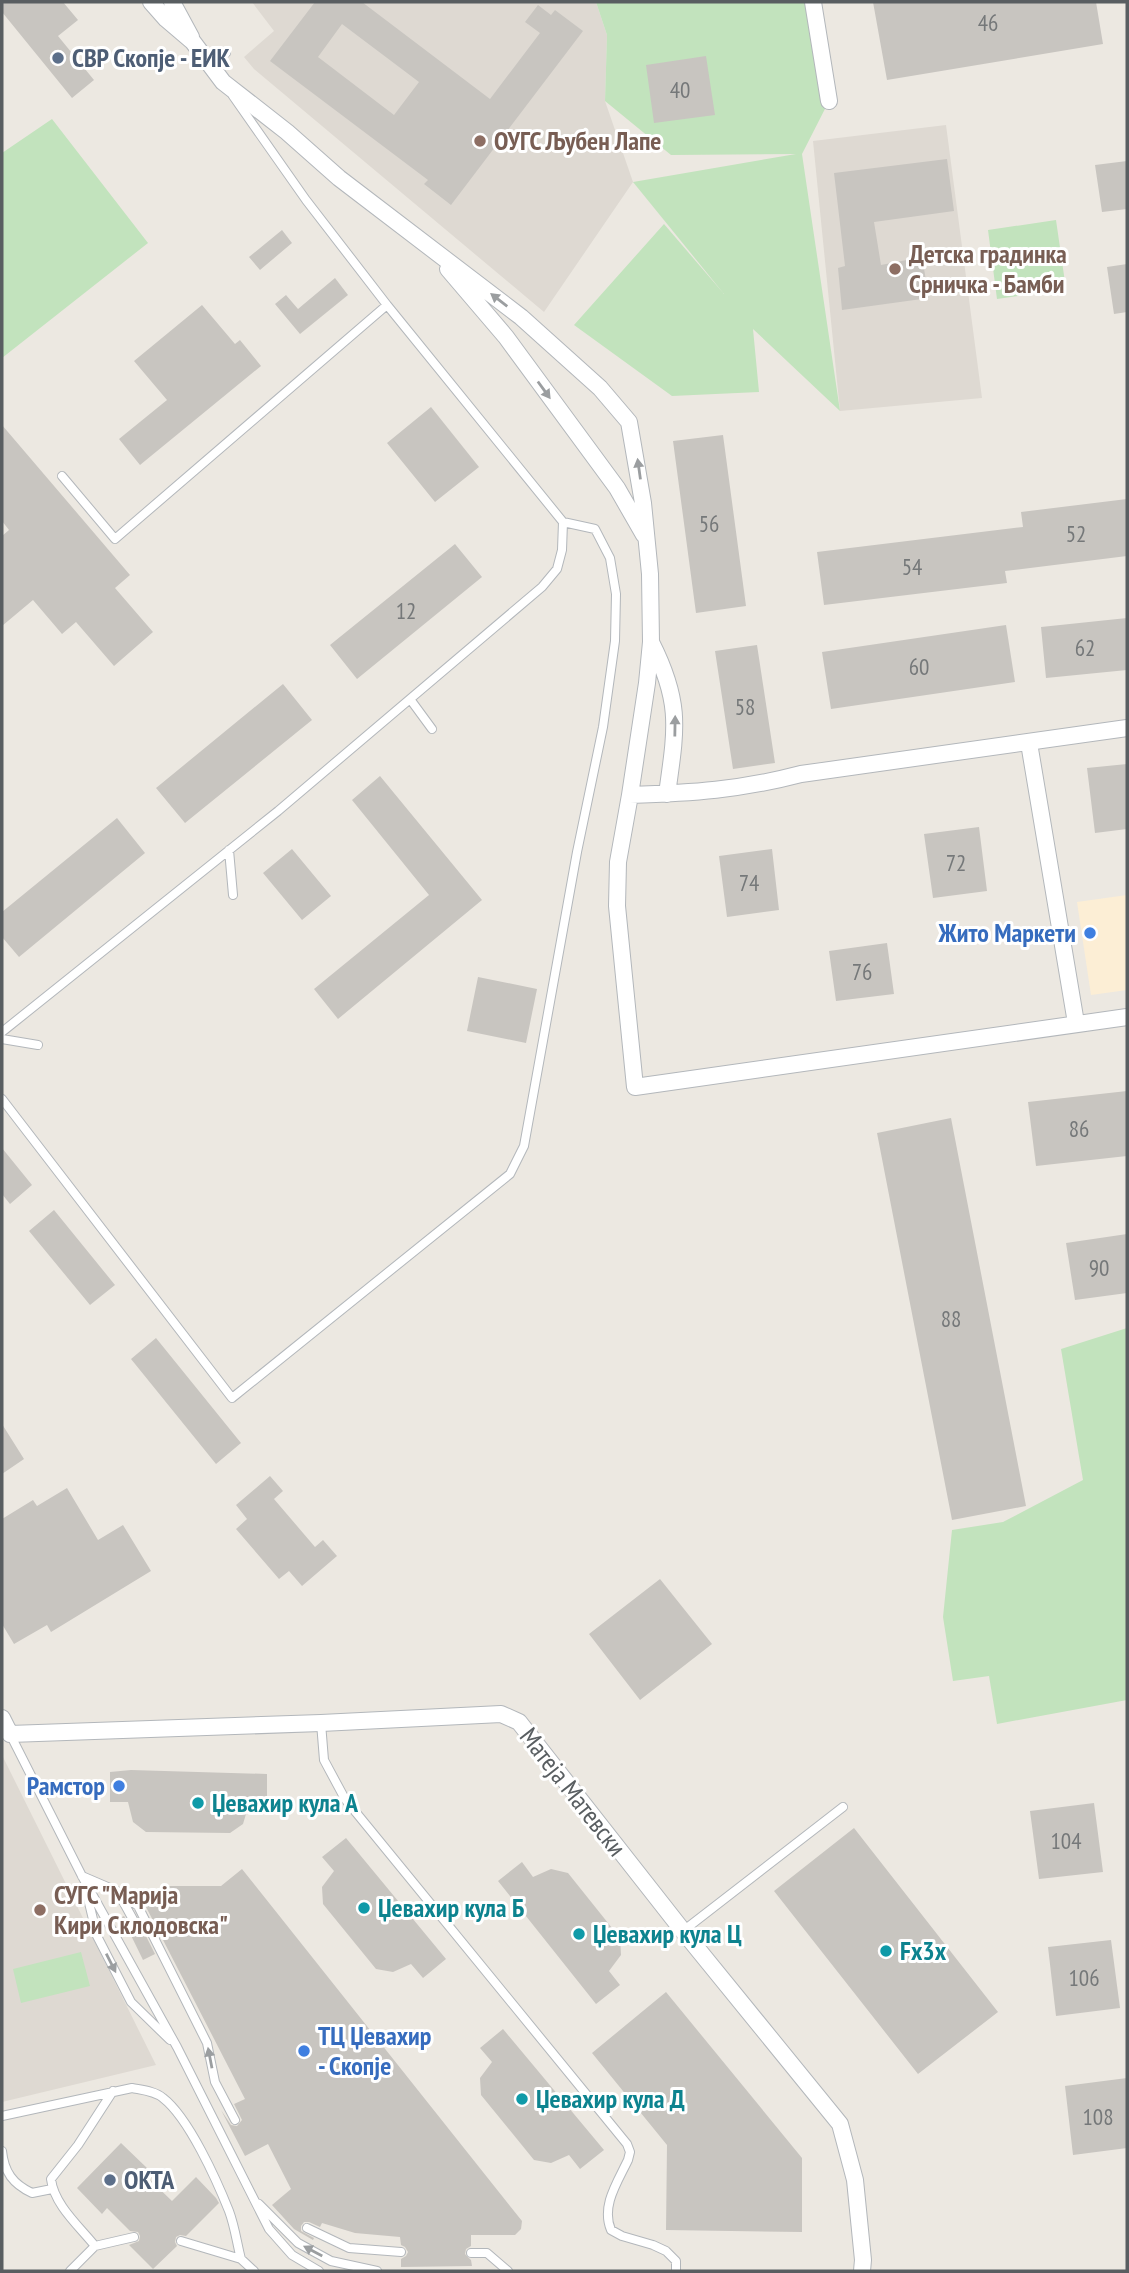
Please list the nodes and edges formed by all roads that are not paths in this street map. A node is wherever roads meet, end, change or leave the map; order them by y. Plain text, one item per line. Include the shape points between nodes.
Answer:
1 (151, 2) edge
2 (172, 2) edge
3 (813, 2) edge
4 (193, 42) junction
5 (226, 53) dead end
6 (211, 64) junction
7 (223, 82) junction
8 (829, 101) dead end
9 (424, 242) junction
10 (387, 305) junction
11 (62, 475) dead end
12 (563, 522) junction
13 (646, 537) junction
14 (651, 642) junction
15 (410, 699) junction
16 (432, 729) dead end
17 (1127, 729) edge
18 (1030, 743) junction
19 (667, 794) junction
20 (629, 795) junction
21 (229, 850) junction
22 (233, 895) dead end
23 (1127, 1017) edge
24 (1076, 1023) junction
25 (2, 1032) edge
26 (2, 1038) edge
27 (38, 1045) dead end
28 (2, 1100) edge
29 (2, 1718) edge
30 (321, 1723) junction
31 (10, 1734) junction
32 (843, 1807) dead end
33 (82, 1876) junction
34 (117, 1891) junction
35 (136, 1926) dead end
36 (682, 1931) junction
37 (177, 2048) junction
38 (113, 2091) junction
39 (2, 2116) edge
40 (235, 2120) dead end
41 (2, 2151) edge
42 (52, 2189) junction
43 (255, 2200) junction
44 (307, 2228) dead end
45 (134, 2237) dead end
46 (181, 2241) dead end
47 (95, 2246) junction
48 (401, 2252) dead end
49 (471, 2252) dead end
50 (242, 2259) junction
51 (70, 2271) edge
52 (254, 2271) edge
53 (319, 2271) edge
54 (377, 2271) edge
55 (509, 2271) edge
56 (676, 2271) edge
57 (862, 2271) edge

1 - 4 street
2 - 4 street
3 - 8 street
4 - 6 street
5 - 6 lane
6 - 7 street
7 - 9 street
7 - 10 lane
9 -> 13 street via 506,337 617,488
13 -> 9 street via 635,442 624,414 521,317
10 - 11 lane via 116,539
10 - 12 lane
12 - 15 lane via 558,569
12 - 28 lane via 595,529 610,558 616,594 615,641 524,1146 510,1174 232,1398
13 - 14 street
19 -> 14 street via 676,725 671,691
14 - 20 street
15 - 16 lane
15 - 21 lane
17 - 18 street
18 - 19 street via 801,774 716,792
18 - 24 street
19 - 20 street
20 - 24 street via 618,862 617,906 635,1087
21 - 22 lane
21 - 25 lane
23 - 24 street
26 - 27 lane
29 - 31 street
30 - 31 street, Матеја Матевски
30 - 36 street, Матеја Матевски via 500,1713 519,1723
30 - 56 lane via 324,1760 345,1799 626,2144 628,2160 607,2207 611,2230 666,2251 676,2261
31 - 33 lane
32 - 36 lane
33 - 34 lane
33 - 37 lane
33 -> 37 lane via 97,1936 131,2002
34 - 35 lane
40 -> 34 lane via 215,2082 207,2043 138,1906
36 - 57 street, Матеја Матевски via 840,2124 855,2180
37 - 43 lane
38 - 39 lane
38 - 42 lane via 51,2179
38 - 50 lane via 132,2088 163,2097 185,2122 229,2212
41 - 42 lane via 12,2182 32,2193
42 - 47 lane
43 - 53 lane via 268,2229 292,2255
54 -> 43 lane via 331,2261 298,2243
44 - 48 lane via 349,2248
45 - 47 lane
46 - 50 lane
47 - 51 lane
49 - 55 lane via 487,2253
50 - 52 lane

